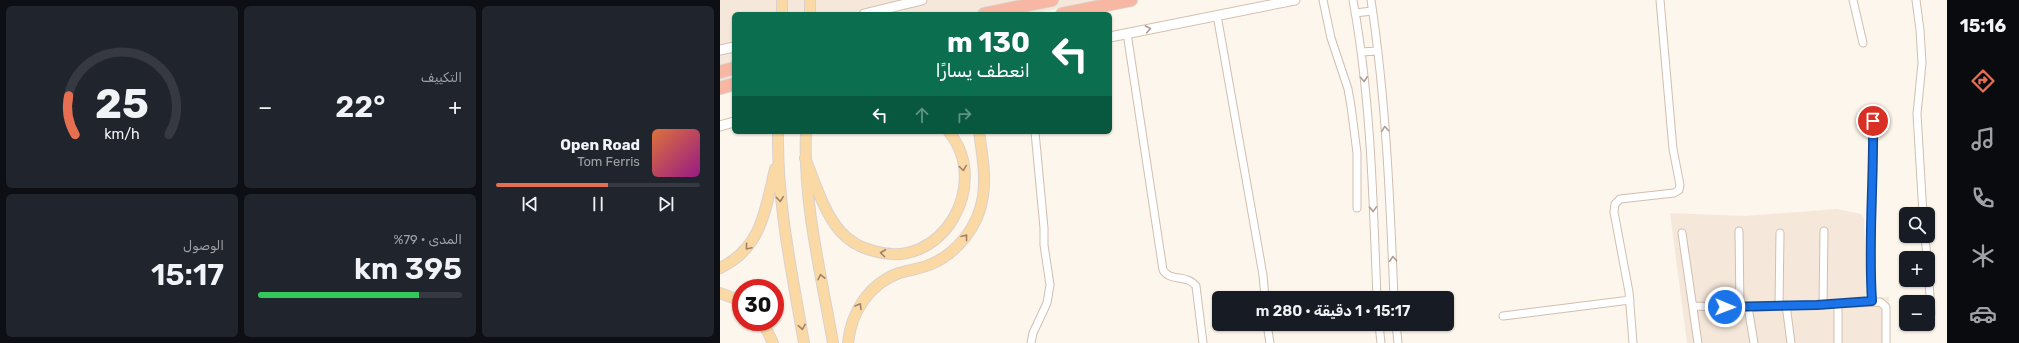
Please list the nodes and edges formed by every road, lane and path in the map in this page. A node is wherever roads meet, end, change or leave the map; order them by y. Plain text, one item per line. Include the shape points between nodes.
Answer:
1 (922, 0) edge
2 (1052, 0) edge
3 (1131, 0) edge
4 (1295, 0) edge
5 (1324, 0) edge
6 (1353, 0) edge
7 (1371, 0) edge
8 (1660, 0) edge
9 (1853, 0) edge
10 (1916, 0) edge
11 (1372, 11) junction
12 (872, 12) edge
13 (994, 12) edge
14 (1072, 12) edge
15 (1355, 13) junction
16 (1217, 15) junction
17 (1128, 33) junction
18 (1112, 37) edge
19 (1863, 43) dead end
20 (732, 47) edge
21 (720, 50) edge
22 (1378, 51) junction
23 (1361, 52) junction
24 (732, 69) edge
25 (720, 72) edge
26 (732, 85) edge
27 (720, 88) edge
28 (1873, 121) dead end
29 (732, 123) edge
30 (720, 126) edge
31 (778, 134) edge
32 (806, 134) edge
33 (950, 134) edge
34 (979, 134) edge
35 (1035, 134) edge
36 (778, 158) junction
37 (805, 158) junction
38 (1923, 207) edge
39 (1357, 208) dead end
40 (1739, 231) dead end
41 (1824, 231) dead end
42 (1682, 233) dead end
43 (1780, 233) dead end
44 (720, 268) edge
45 (1264, 291) edge
46 (1377, 291) edge
47 (1394, 291) edge
48 (720, 293) edge
49 (732, 298) edge
50 (1630, 300) junction
51 (1872, 301) junction
52 (1838, 304) junction
53 (1823, 305) junction
54 (1694, 306) junction
55 (1783, 306) junction
56 (1748, 307) junction
57 (1740, 308) junction
58 (1503, 316) dead end
59 (767, 331) edge
60 (1268, 331) edge
61 (1380, 331) edge
62 (1397, 331) edge
63 (773, 343) edge
64 (804, 343) edge
65 (833, 343) edge
66 (848, 343) edge
67 (1031, 343) edge
68 (1203, 343) edge
69 (1270, 343) edge
70 (1381, 343) edge
71 (1398, 343) edge
72 (1633, 343) edge
73 (1698, 343) edge
74 (1754, 343) edge
75 (1791, 343) edge
76 (1838, 343) edge
77 (1886, 343) edge

1 - 12 street
2 - 13 highway
3 - 14 highway
4 - 16 street
5 - 39 street via 1331,38 1351,106 1357,153
6 - 15 street
7 - 11 street
8 - 50 street via 1673,149 1680,185 1679,190 1674,193 1620,198 1615,204 1614,212
9 - 19 street
10 - 38 street via 1922,63 1917,114
11 - 15 street
11 - 22 street
15 - 23 street
17 -> 16 street
16 - 45 street
17 - 18 street
17 - 68 street via 1164,270 1171,277 1188,279 1196,286
20 - 21 street
22 - 23 street
47 -> 22 street via 1389,186
23 -> 46 street
24 - 25 highway
26 - 27 highway
28 - 51 street via 1874,177 1870,258
29 - 30 street
31 - 36 main road
32 - 37 main road
33 -> 37 main road via 962,157 964,169 963,194 957,212 939,236 922,248 908,252 893,254 865,249 841,232 832,221
66 -> 34 main road via 856,311 870,292 888,278 942,259 973,226 979,212 985,182
35 - 67 street via 1050,285 1047,303
36 -> 44 main road via 757,234 741,255
36 -> 64 main road via 778,184 784,231
65 -> 37 main road via 813,233
40 - 57 street
41 - 53 street
42 - 54 street
43 - 55 street
48 - 49 main road
50 - 58 street
50 - 72 street
51 - 52 street
51 - 77 street via 1880,302 1886,307
52 - 53 street
52 - 76 street
53 - 55 street
54 - 57 street
54 - 73 street
55 - 56 street
55 - 75 street
56 - 57 street
56 - 74 street
59 - 63 main road
60 - 69 street
61 - 70 street
62 - 71 street

